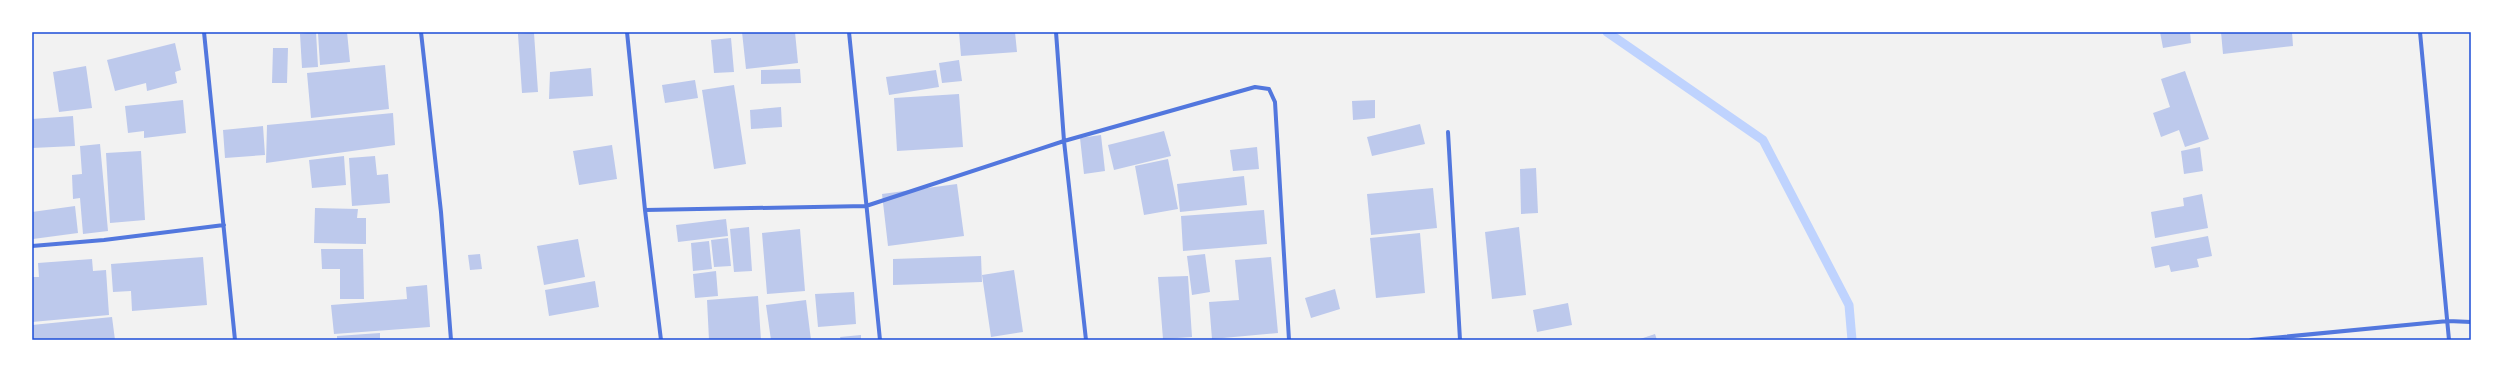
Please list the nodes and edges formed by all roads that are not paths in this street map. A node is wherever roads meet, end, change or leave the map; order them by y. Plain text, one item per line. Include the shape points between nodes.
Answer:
1 (204, 32) edge
2 (421, 32) edge
3 (627, 32) edge
4 (849, 32) edge
5 (1056, 32) edge
6 (2420, 32) edge
7 (1448, 132) dead end
8 (1064, 141) junction
9 (866, 206) junction
10 (645, 210) junction
11 (224, 225) junction
12 (32, 246) edge
13 (2448, 321) junction
14 (2471, 322) edge
15 (235, 340) edge
16 (450, 340) edge
17 (661, 340) edge
18 (880, 340) edge
19 (1086, 340) edge
20 (1289, 340) edge
21 (1460, 340) edge
22 (2251, 340) edge
23 (2449, 340) edge

1 - 11 street
2 - 16 street via 441,212
3 - 10 street
4 - 9 street
5 - 8 street
6 - 13 street
7 - 21 street
8 - 9 street
8 - 19 street
8 - 20 street via 1255,88 1268,89 1275,102
9 - 10 street
9 - 18 street
10 - 17 street
11 - 12 street
11 - 15 street
13 - 14 street
13 - 22 street
13 - 23 street

